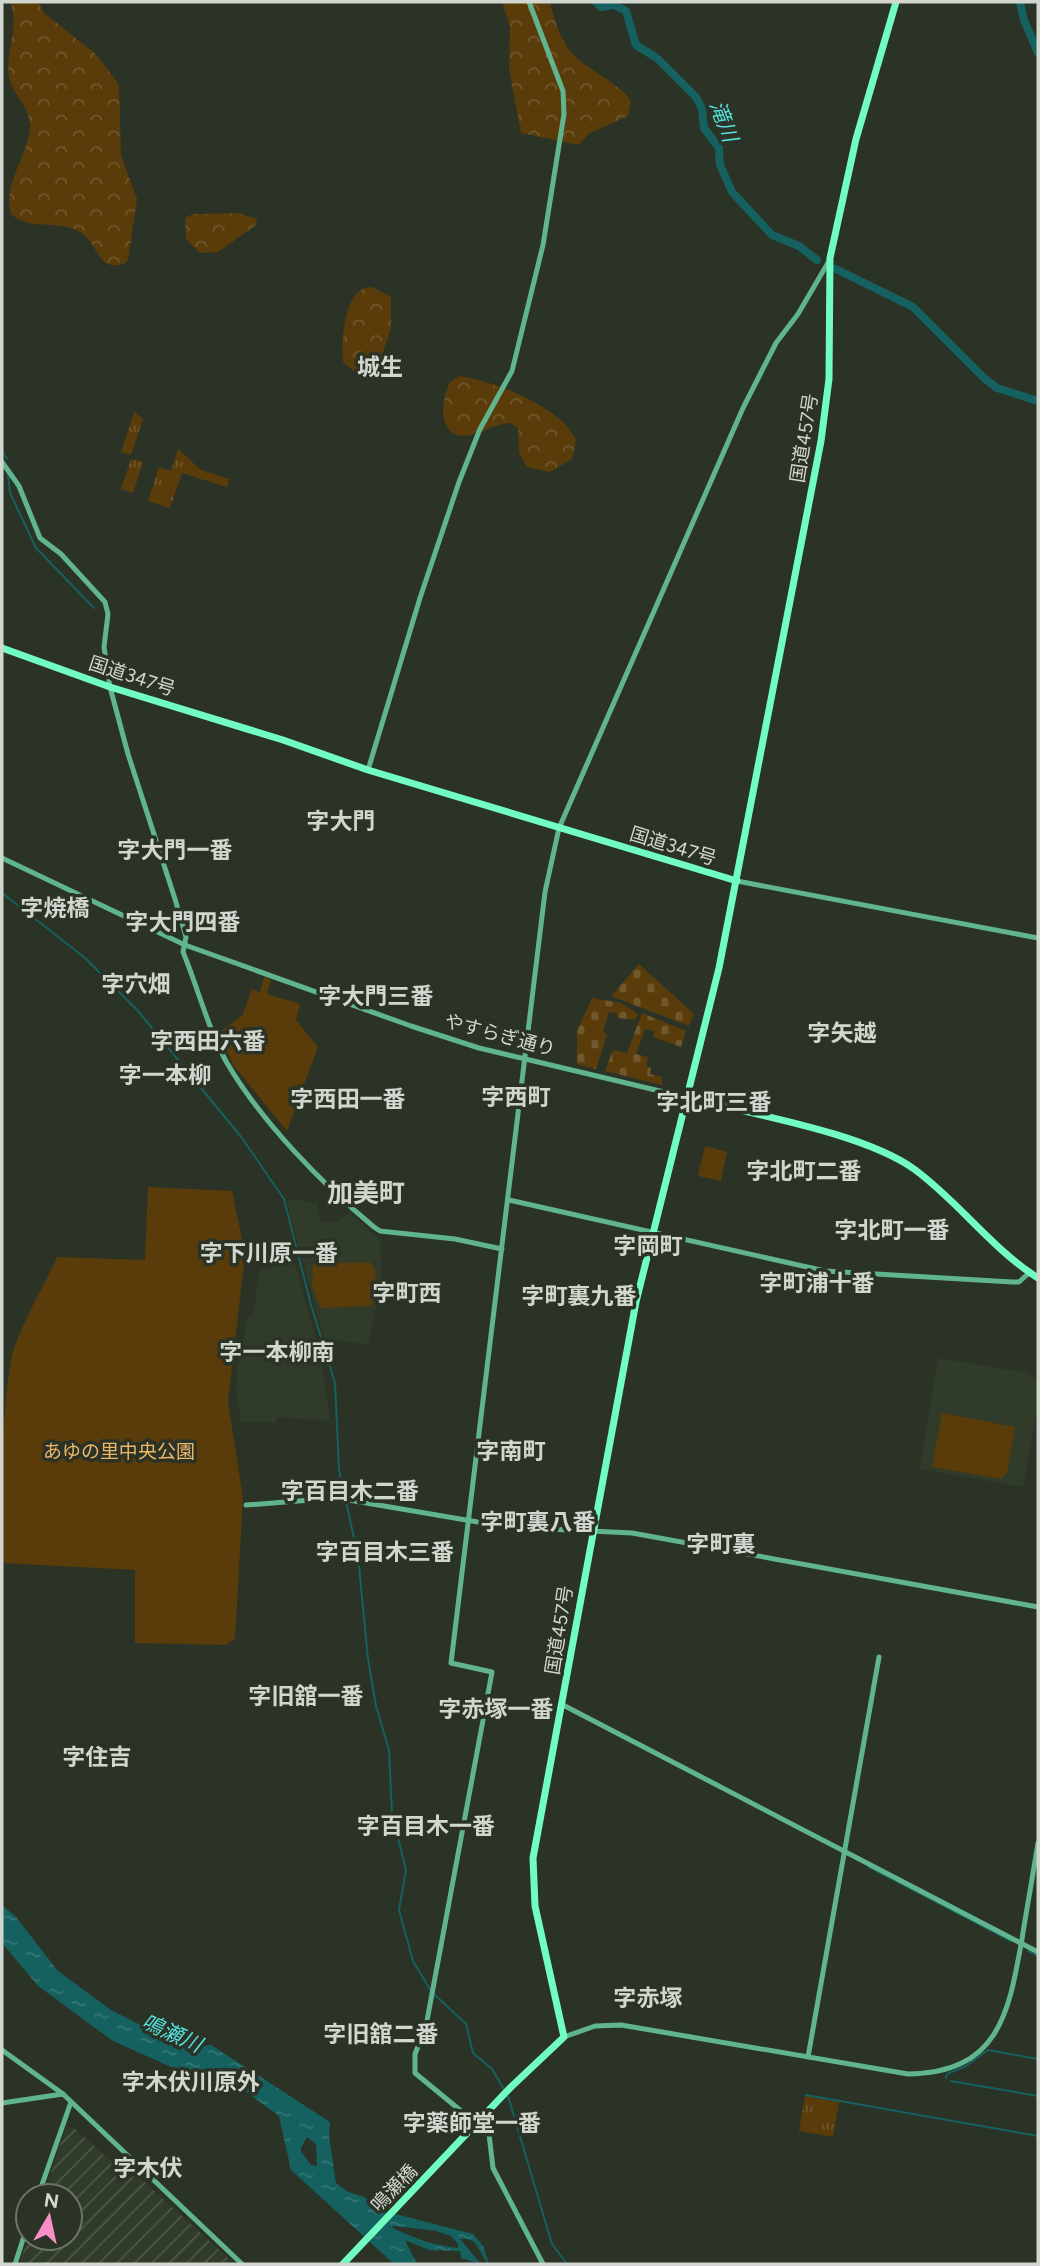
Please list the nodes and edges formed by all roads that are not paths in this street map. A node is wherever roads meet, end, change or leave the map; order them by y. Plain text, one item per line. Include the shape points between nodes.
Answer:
1 (529, 2) edge
2 (896, 2) edge
3 (830, 258) junction
4 (2, 462) edge
5 (2, 648) edge
6 (110, 687) junction
7 (368, 770) junction
8 (559, 828) junction
9 (2, 858) edge
10 (737, 881) junction
11 (1038, 938) edge
12 (185, 944) junction
13 (525, 1059) junction
14 (685, 1097) junction
15 (509, 1200) junction
16 (652, 1233) junction
17 (502, 1249) junction
18 (1030, 1272) junction
19 (1038, 1278) edge
20 (246, 1505) dead end
21 (469, 1521) junction
22 (592, 1529) junction
23 (1038, 1607) edge
24 (879, 1657) dead end
25 (563, 1705) junction
26 (1038, 1843) edge
27 (845, 1850) junction
28 (1021, 1942) junction
29 (1038, 1952) edge
30 (564, 2037) junction
31 (2, 2050) edge
32 (808, 2057) junction
33 (63, 2094) junction
34 (71, 2102) junction
35 (2, 2103) edge
36 (478, 2123) junction
37 (43, 2182) edge
38 (242, 2264) edge
39 (343, 2264) edge
40 (542, 2264) edge

1 - 7 street via 563,91 564,114 543,245 512,371 480,429 459,482
2 - 3 highway, 国道457号 via 856,139
3 - 8 street via 776,344 743,408
3 - 10 highway, 国道457号 via 829,379 821,441
4 - 6 street via 19,486 40,538 105,602 104,647
5 - 6 highway, 国道347号
6 - 7 highway, 国道347号
6 - 12 street
7 - 8 highway, 国道347号
8 - 10 highway, 国道347号
8 - 13 street via 545,892
9 - 12 street, やすらぎ通り
10 - 11 street
10 - 14 highway, 国道347号
12 - 13 street, やすらぎ通り via 423,1030
12 - 17 street via 183,952 228,1064 277,1128 342,1200 380,1231
13 - 14 street, やすらぎ通り
13 - 15 street
14 - 16 highway, 国道457号
14 - 18 highway via 856,1142 894,1157 927,1179
15 - 16 street
15 - 17 street
16 - 18 street via 825,1271 1012,1282
16 - 22 highway, 国道457号
17 - 21 street
18 - 19 highway
20 - 21 street via 337,1498
21 - 22 street via 521,1528
21 - 36 street via 451,1663 492,1672 422,2040 413,2065 415,2073
22 - 23 street
22 - 25 highway, 国道457号
24 - 27 street
25 - 27 street
25 - 30 highway, 国道457号 via 533,1870 535,1906
26 - 28 street
27 - 28 street
27 - 32 street
28 - 29 street
28 - 32 street via 1007,2014 985,2044 958,2064 908,2074
30 - 32 street via 595,2026 621,2025
30 - 36 highway
31 - 33 street
33 - 34 street
33 - 35 street
34 - 37 street
34 - 38 street
36 - 39 highway, 鳴瀬橋
36 - 40 street via 491,2137 494,2168

